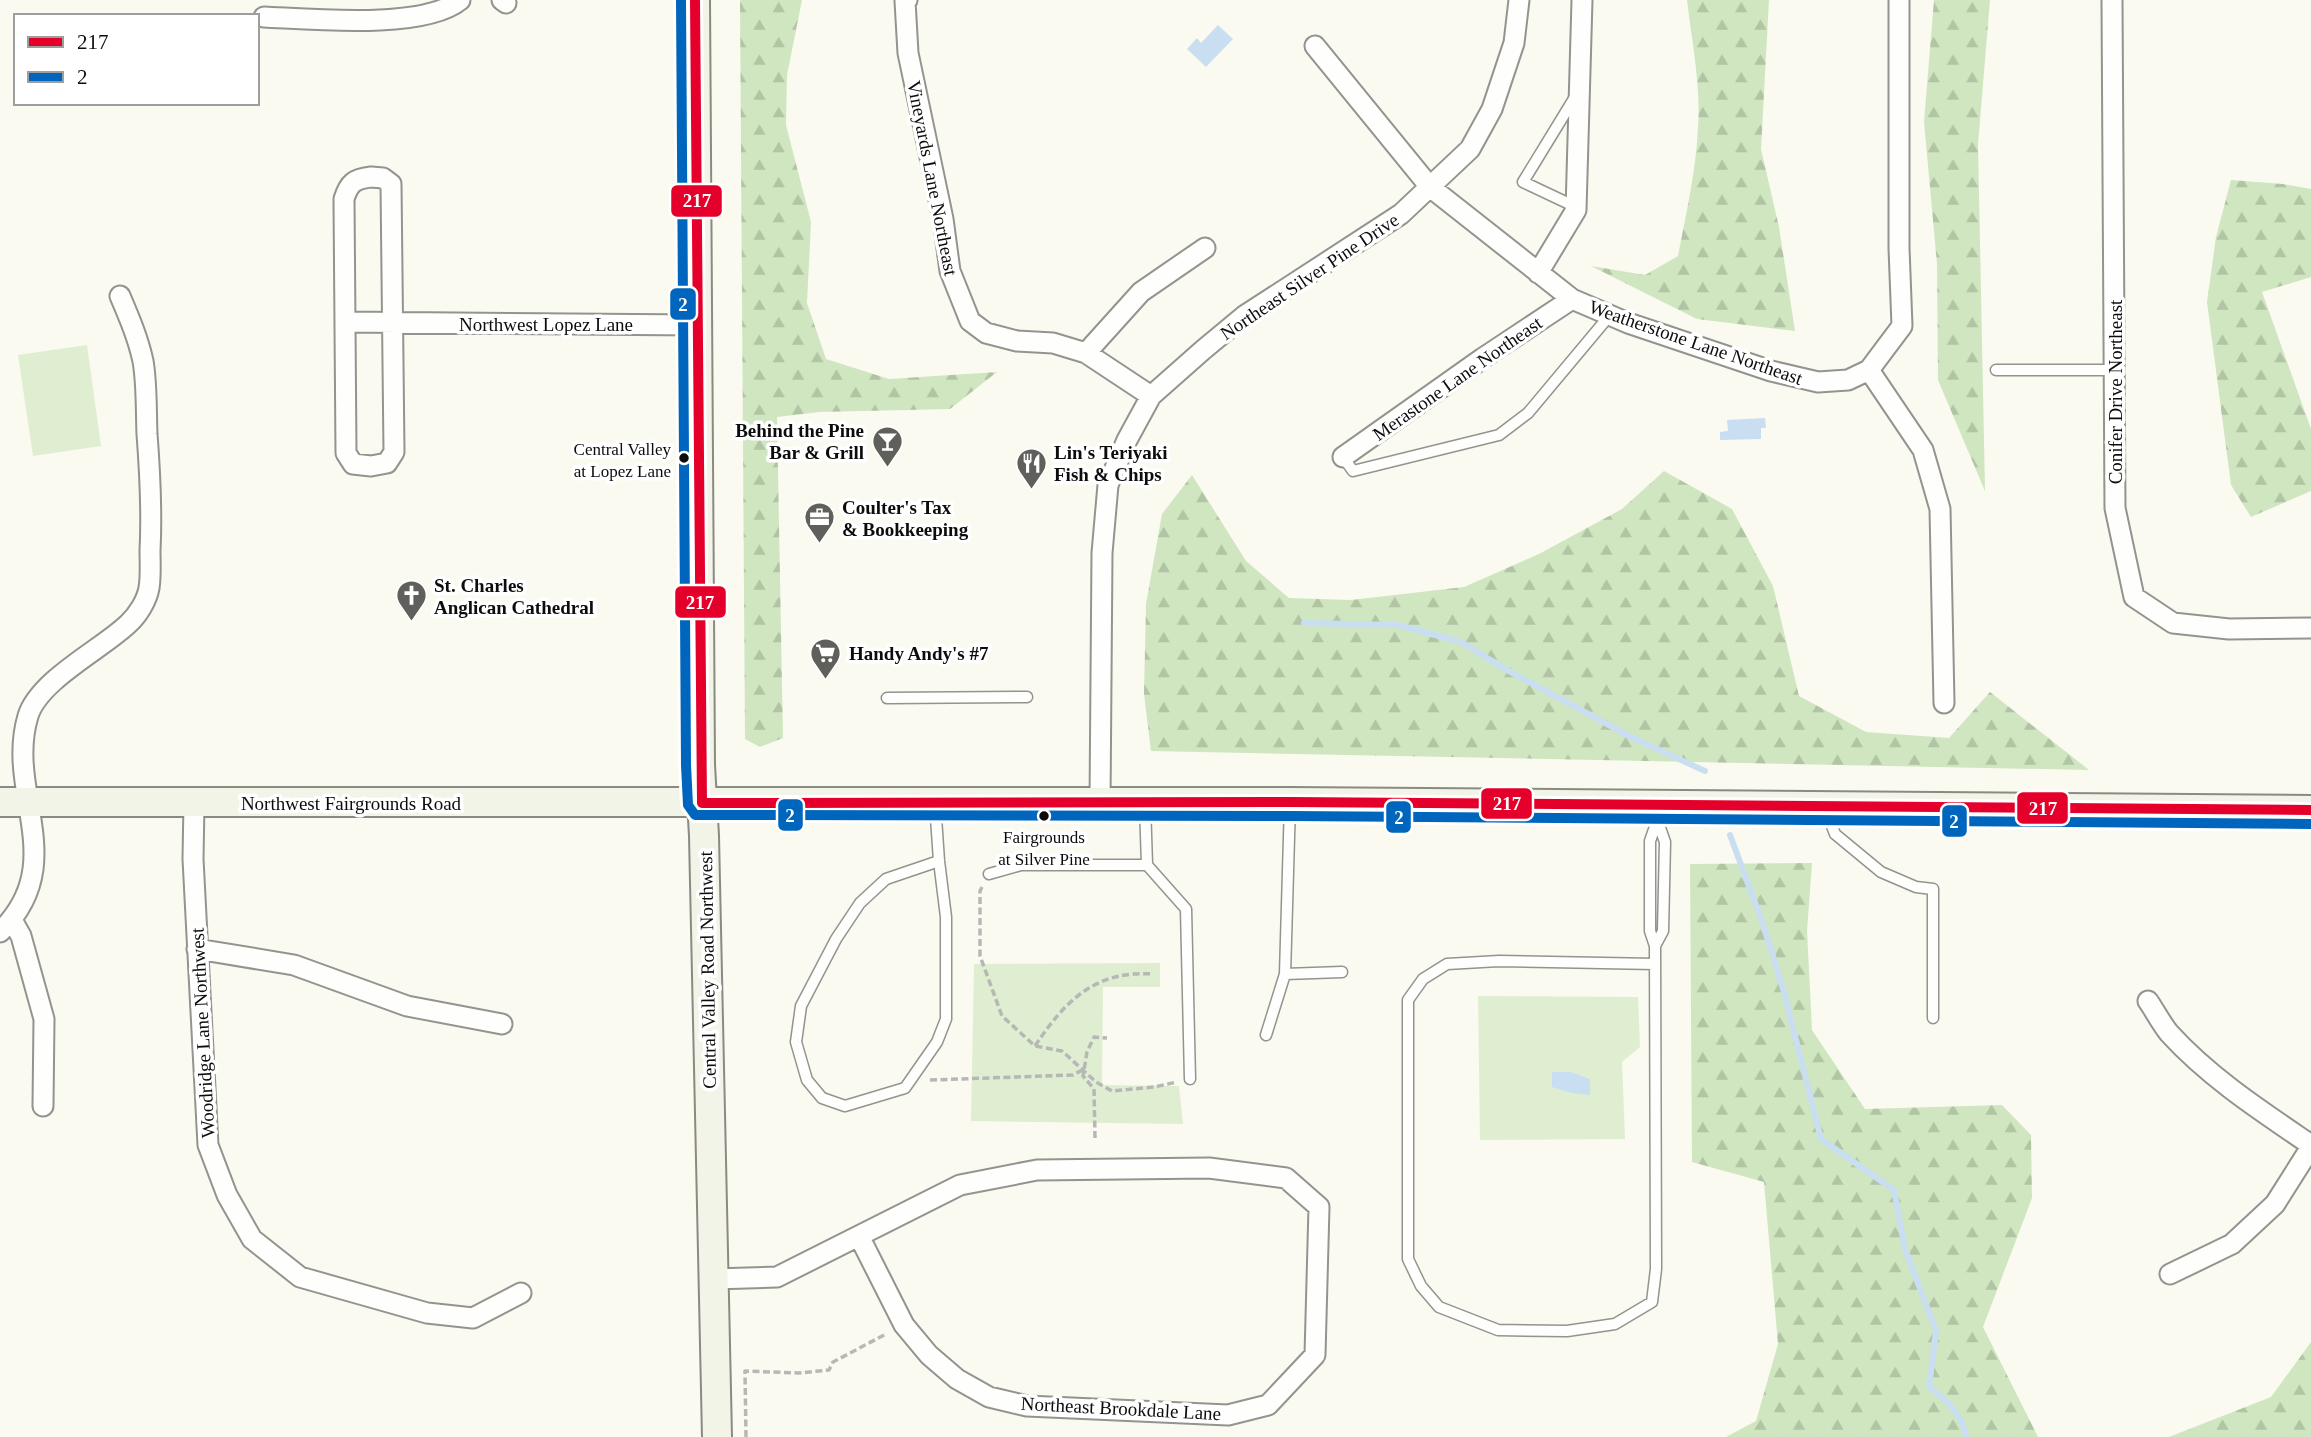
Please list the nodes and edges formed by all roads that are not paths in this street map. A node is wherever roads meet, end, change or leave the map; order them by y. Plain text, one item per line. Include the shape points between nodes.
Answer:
1 (460, 0) edge
2 (695, 0) edge
3 (906, 0) edge
4 (1519, 0) edge
5 (1582, 0) edge
6 (1899, 0) edge
7 (2112, 0) edge
8 (264, 17) dead end
9 (1315, 46) dead end
10 (1579, 91) junction
11 (1430, 187) junction
12 (1576, 207) junction
13 (1205, 248) dead end
14 (1538, 273) junction
15 (120, 296) dead end
16 (1572, 299) junction
17 (1610, 315) junction
18 (345, 322) junction
19 (394, 323) junction
20 (698, 325) junction
21 (1086, 353) junction
22 (1870, 370) junction
23 (1996, 370) dead end
24 (2116, 370) junction
25 (1151, 396) junction
26 (1343, 457) joint
27 (2311, 628) edge
28 (1027, 697) dead end
29 (887, 698) dead end
30 (1944, 704) dead end
31 (0, 802) edge
32 (29, 802) junction
33 (1290, 802) junction
34 (194, 803) junction
35 (702, 803) junction
36 (935, 803) junction
37 (1100, 803) junction
38 (1144, 803) junction
39 (1824, 806) junction
40 (2311, 810) edge
41 (1660, 814) junction
42 (939, 860) junction
43 (1147, 865) junction
44 (989, 874) road end
45 (6, 926) edge
46 (197, 949) junction
47 (1655, 964) junction
48 (1342, 972) dead end
49 (1284, 974) junction
50 (2148, 1001) dead end
51 (1933, 1018) dead end
52 (502, 1024) dead end
53 (1266, 1035) dead end
54 (1189, 1079) road end
55 (43, 1106) dead end
56 (2311, 1146) edge
57 (859, 1236) junction
58 (2170, 1274) dead end
59 (713, 1279) junction
60 (521, 1293) dead end
61 (717, 1437) edge

1 - 8 street via 430,14 380,20
2 - 20 main road, Central Valley Road Northwest
3 - 21 street, Vineyards Lane Northeast via 908,53 950,271 970,321 986,333 1054,343
4 - 11 street, Northeast Silver Pine Drive via 1514,43 1492,109 1470,149
5 - 10 street
6 - 22 street via 1902,326
7 - 24 street, Conifer Drive Northeast
9 - 11 street, Weatherstone Lane Northeast
10 - 12 street
10 - 12 lane via 1523,182
11 - 14 street, Weatherstone Lane Northeast
11 - 25 street, Northeast Silver Pine Drive via 1401,214 1244,316
12 - 14 street
13 - 21 street via 1141,292
14 - 16 street, Weatherstone Lane Northeast
15 - 32 street via 143,362 152,511 149,589 130,623 60,676 28,714 22,754
16 - 17 street, Weatherstone Lane Northeast
16 - 26 street, Merastone Lane Northeast
17 - 22 street, Weatherstone Lane Northeast via 1771,371 1818,382 1848,380
17 - 26 lane via 1528,413 1499,435 1353,471
18 - 19 street, Northwest Lopez Lane
18 - 19 street via 346,453 353,464 371,466 387,463 394,452
18 - 19 street via 344,199 356,179 371,177 391,184
19 - 20 street, Northwest Lopez Lane
20 - 35 main road, Central Valley Road Northwest
21 - 25 street, Vineyards Lane Northeast
22 - 30 street via 1923,450 1940,509
23 - 24 lane
24 - 27 street, Conifer Drive Northeast via 2115,508 2134,597 2173,623 2229,629
25 - 37 street, Northeast Silver Pine Drive via 1108,485 1102,553
28 - 29 lane
31 - 32 main road, Northwest Fairgrounds Road
32 - 34 main road, Northwest Fairgrounds Road
32 - 45 street via 35,845 32,881
33 - 38 main road, Northwest Fairgrounds Road
33 - 41 main road, Northwest Fairgrounds Road
33 - 49 lane
34 - 35 main road, Northwest Fairgrounds Road
34 - 46 street, Woodridge Lane Northwest
35 - 36 main road, Northwest Fairgrounds Road
35 - 59 main road, Central Valley Road Northwest
36 - 37 main road, Northwest Fairgrounds Road
36 - 42 lane
37 - 38 main road, Northwest Fairgrounds Road
38 - 43 lane
39 - 40 main road, Northwest Fairgrounds Road
39 - 41 main road, Northwest Fairgrounds Road
39 - 51 lane via 1835,834 1881,872 1933,889
41 - 47 lane via 1650,842 1650,931 1656,946
42 - 42 lane via 946,917 946,1019 937,1042 905,1088 845,1106 822,1098 807,1080 796,1042 801,1006 860,903 886,879
43 - 44 lane via 1021,865
43 - 54 lane via 1186,909
45 - 55 street via 21,936 44,1019
46 - 52 street via 294,965 407,1006
46 - 60 street, Woodridge Lane Northwest via 208,1145 222,1185 252,1239 300,1278 427,1313 473,1318
47 - 47 lane via 1656,1269 1652,1302 1615,1324 1567,1331 1498,1330 1439,1307 1421,1286 1408,1259 1408,1000 1423,979 1447,964
48 - 49 lane
49 - 53 lane
50 - 56 street via 2168,1031 2206,1068
56 - 58 street via 2275,1205 2232,1244
57 - 57 street, Northeast Brookdale Lane via 960,1185 1037,1170 1209,1168 1286,1178 1319,1207 1315,1355 1268,1405 1228,1415 1027,1406 989,1397 957,1379 904,1325
57 - 59 street, Northeast Brookdale Lane via 776,1278
59 - 61 main road, Central Valley Road Northwest

